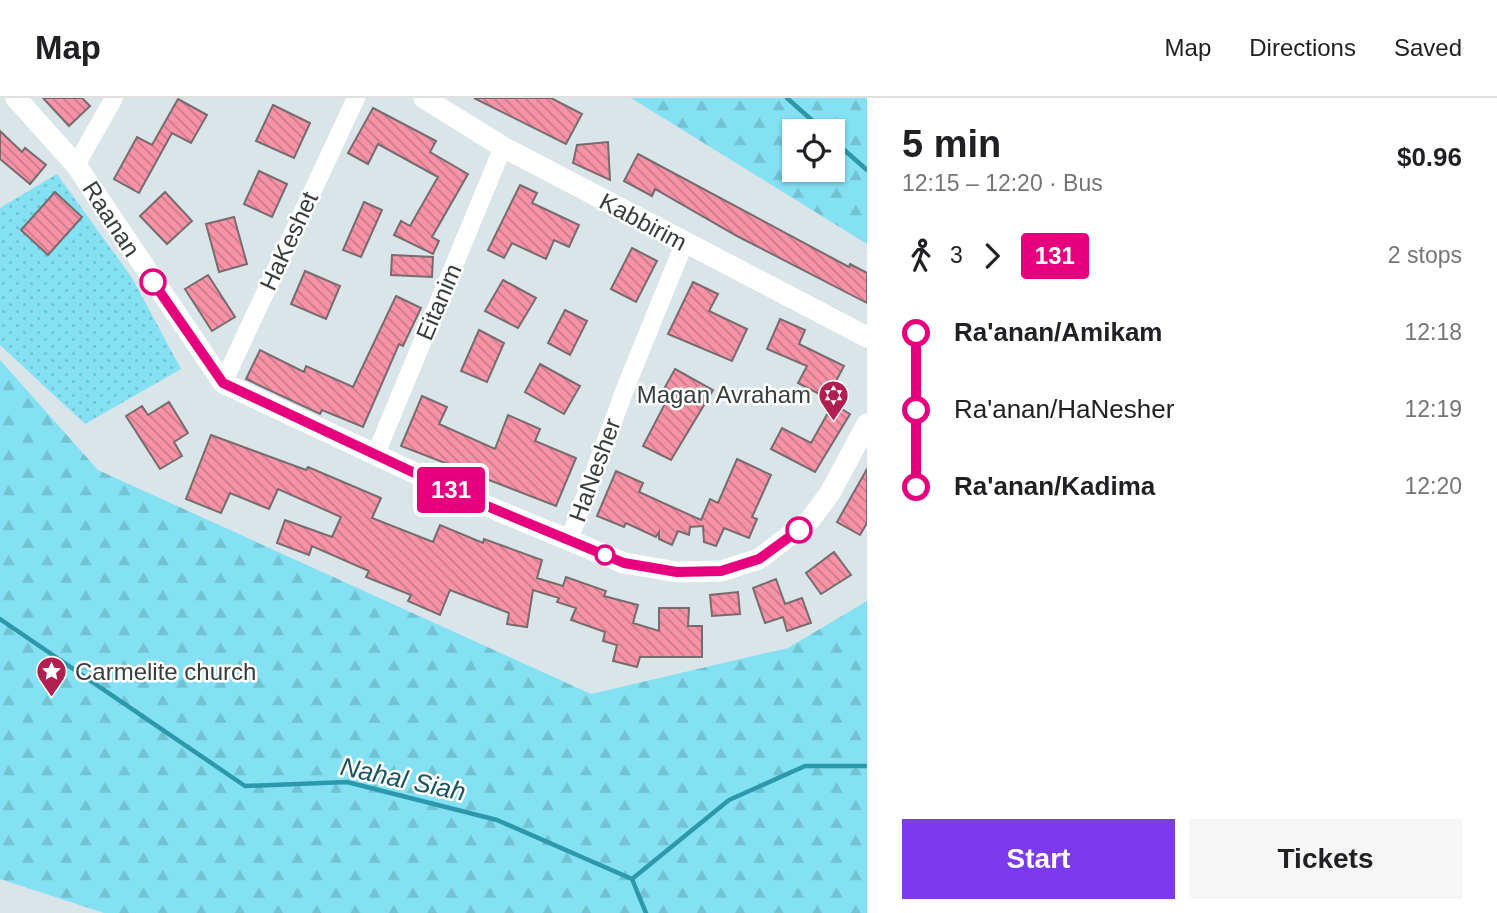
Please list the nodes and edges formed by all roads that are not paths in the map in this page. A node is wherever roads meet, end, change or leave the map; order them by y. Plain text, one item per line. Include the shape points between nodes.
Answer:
1 (16, 98) edge
2 (114, 98) edge
3 (356, 98) edge
4 (424, 98) edge
5 (503, 148) junction
6 (76, 165) junction
7 (684, 244) junction
8 (867, 337) edge
9 (223, 383) junction
10 (867, 424) edge
11 (375, 456) junction
12 (569, 540) junction

1 - 6 street, Raanan
2 - 6 street
3 - 9 street, HaKeshet
4 - 5 street, Kabbirim
5 - 7 street, Kabbirim
5 - 11 street, Eitanim
6 - 9 street, Raanan
7 - 8 street, Kabbirim
7 - 12 street, HaNesher
9 - 11 street
10 - 12 street via 810,520 759,559 721,571 677,572 624,563
11 - 12 street

